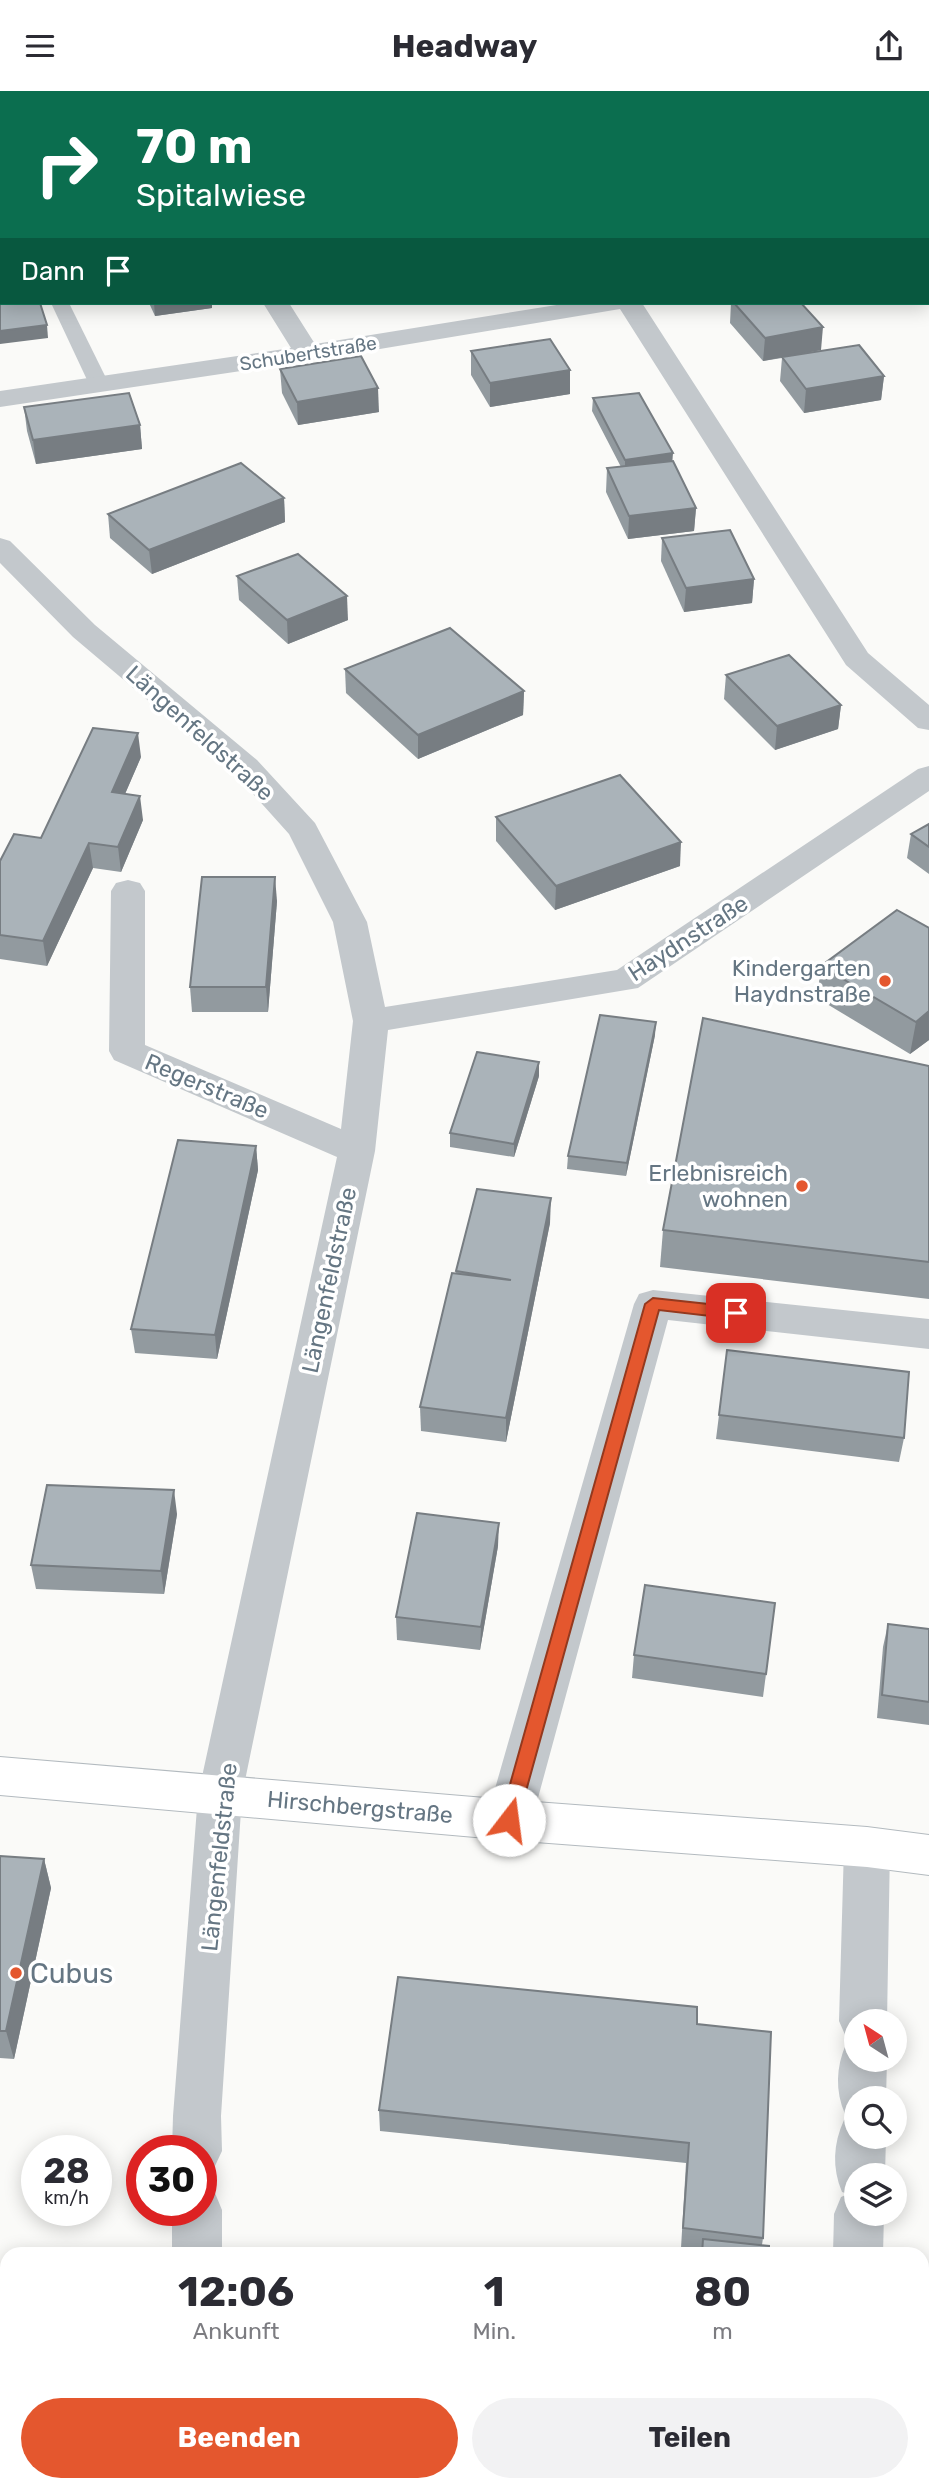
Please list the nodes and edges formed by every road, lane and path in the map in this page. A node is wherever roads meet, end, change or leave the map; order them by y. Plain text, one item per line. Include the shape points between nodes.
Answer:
1 (61, 305) edge
2 (277, 305) edge
3 (603, 305) edge
4 (630, 305) edge
5 (308, 353) junction
6 (99, 384) junction
7 (0, 399) edge
8 (0, 547) edge
9 (929, 721) edge
10 (929, 776) edge
11 (128, 891) dead end
12 (371, 1021) junction
13 (357, 1151) junction
14 (929, 1334) edge
15 (0, 1776) edge
16 (220, 1795) junction
17 (509, 1820) junction
18 (867, 1847) junction
19 (929, 1855) edge
20 (863, 2009) edge
21 (197, 2135) edge
22 (197, 2226) edge
23 (859, 2226) edge
24 (197, 2247) edge
25 (859, 2247) edge

1 - 6 lane
2 - 5 street
3 - 5 street, Schubertstraße
4 - 9 street via 857,659
5 - 6 street, Schubertstraße
6 - 7 street, Schubertstraße
8 - 12 street, Längenfeldstraße via 84,631 246,767 303,830 351,922
10 - 12 street, Haydnstraße via 626,980
11 - 13 street, Regerstraße via 127,1051
12 - 13 street, Längenfeldstraße
13 - 16 street, Längenfeldstraße
14 - 17 street via 653,1304
15 - 16 street, Hirschbergstraße
16 - 17 street, Hirschbergstraße
16 - 21 street, Längenfeldstraße
17 - 18 street, Hirschbergstraße
18 - 19 street, Hirschbergstraße
18 - 20 street
22 - 24 street
23 - 25 street

